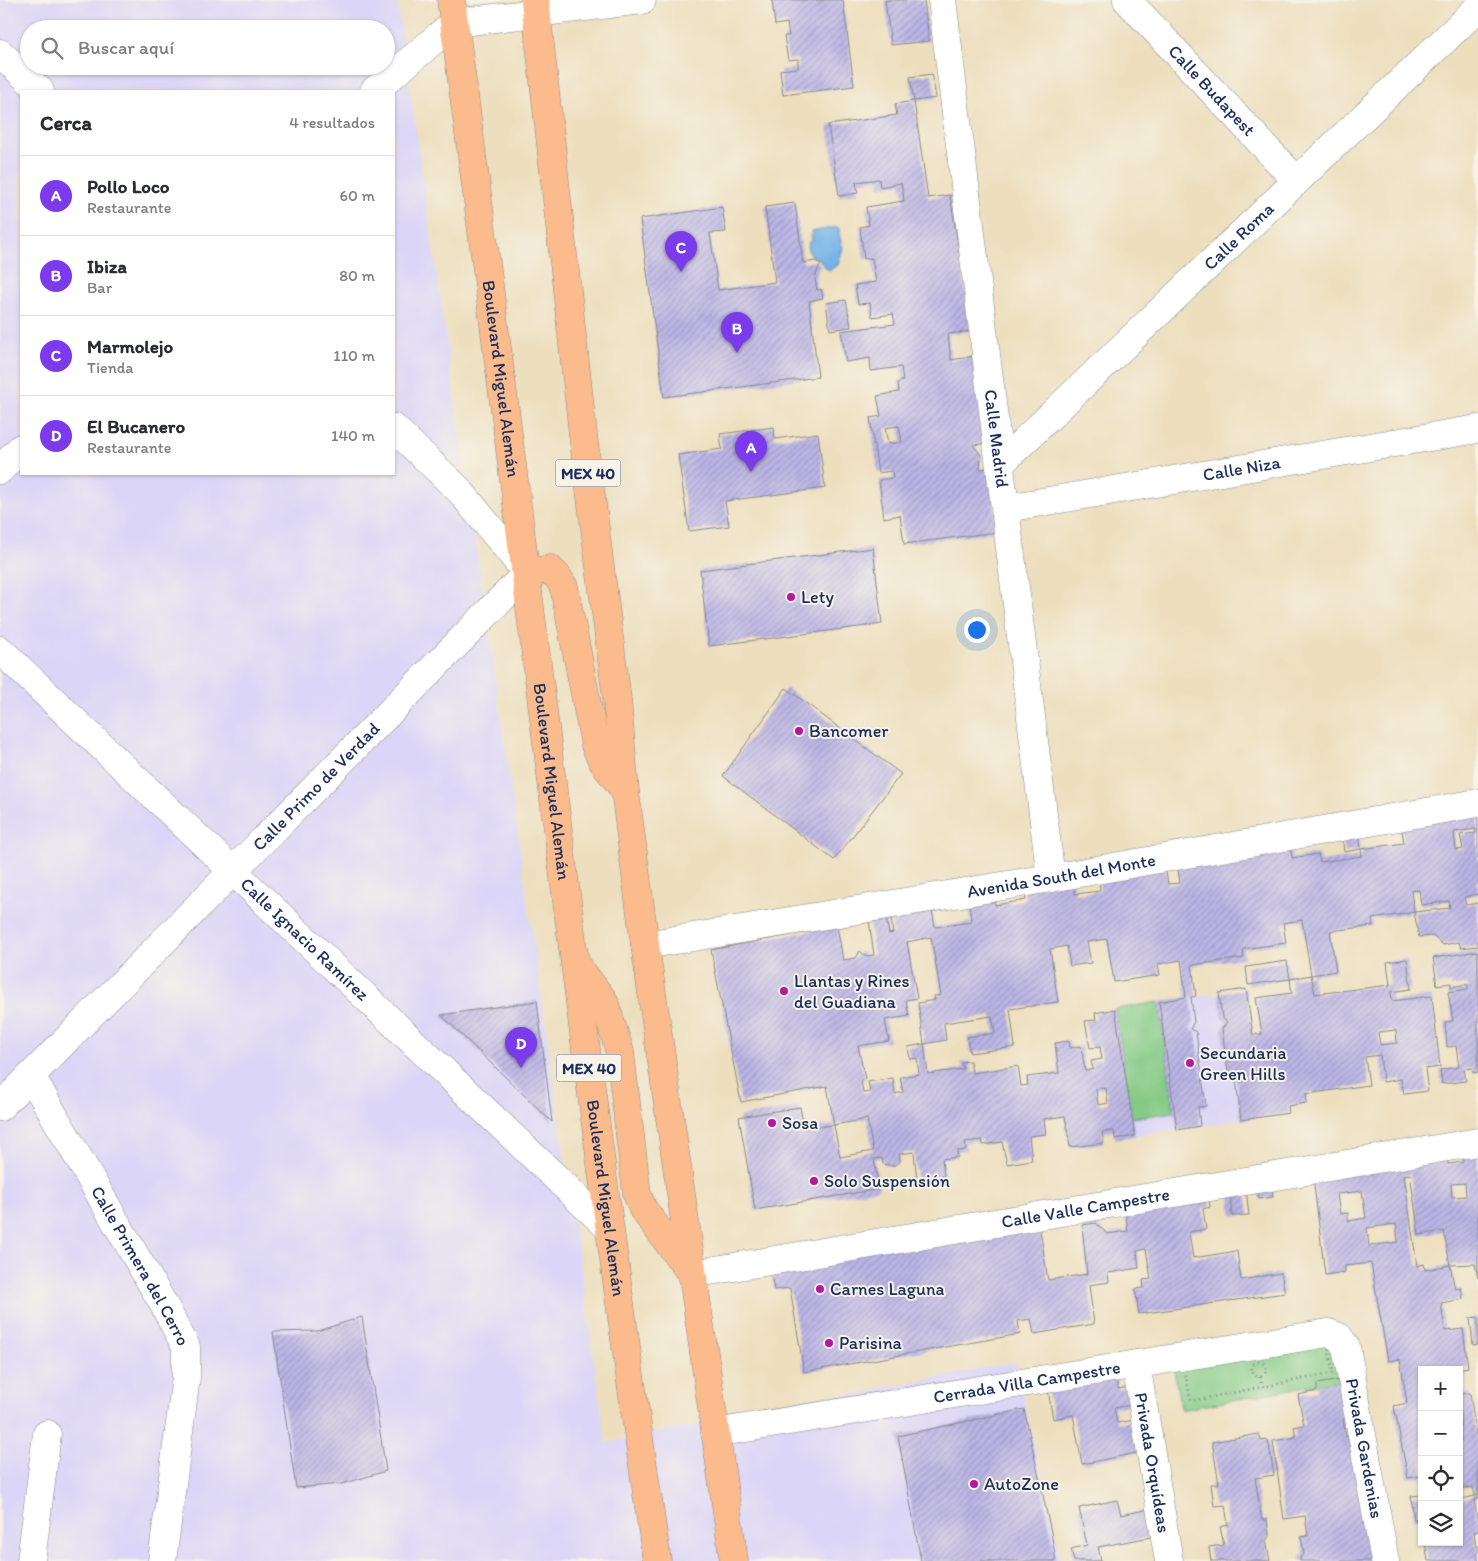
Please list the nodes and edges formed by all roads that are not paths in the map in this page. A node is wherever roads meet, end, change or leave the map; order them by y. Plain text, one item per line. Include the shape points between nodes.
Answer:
1 (642, 0) edge
2 (942, 0) edge
3 (1126, 0) edge
4 (535, 6) edge
5 (1478, 8) edge
6 (453, 11) edge
7 (0, 53) edge
8 (395, 70) edge
9 (20, 72) edge
10 (23, 75) edge
11 (390, 75) edge
12 (39, 90) edge
13 (375, 90) edge
14 (1296, 181) junction
15 (395, 429) edge
16 (1478, 429) edge
17 (20, 449) edge
18 (1000, 464) junction
19 (0, 470) edge
20 (1006, 508) junction
21 (527, 574) junction
22 (0, 650) edge
23 (625, 792) junction
24 (1478, 803) edge
25 (233, 871) junction
26 (1051, 878) junction
27 (645, 945) junction
28 (575, 963) junction
29 (31, 1076) junction
30 (0, 1107) edge
31 (1478, 1142) edge
32 (609, 1228) junction
33 (692, 1274) junction
34 (1339, 1337) joint
35 (1136, 1364) junction
36 (715, 1433) junction
37 (46, 1434) dead end
38 (31, 1561) edge
39 (162, 1561) edge
40 (657, 1561) edge
41 (734, 1561) edge
42 (1170, 1561) edge
43 (1384, 1561) edge

1 - 4 street
2 - 18 street, Calle Madrid
3 - 14 street, Calle Budapest
4 - 6 street
4 - 23 highway, MEX 40 via 583,435 617,699
5 - 14 street, Calle Roma
6 - 8 street
6 - 21 highway, Boulevard Miguel Alemán / MEX 40
7 - 9 street
10 - 12 street
11 - 13 street
14 - 18 street, Calle Roma
15 - 21 street via 460,491
16 - 20 street, Calle Niza
17 - 19 street
18 - 20 street, Calle Madrid
20 - 26 street, Calle Madrid
21 - 23 highway via 550,569 564,587 596,746 603,762
21 - 25 street, Calle Primo de Verdad
21 - 28 highway, Boulevard Miguel Alemán / MEX 40
22 - 25 street, Calle Ignacio Ramírez
23 - 27 highway, MEX 40
24 - 26 street, Avenida South del Monte
25 - 29 street, Calle Primo de Verdad
25 - 32 street, Calle Ignacio Ramírez
26 - 27 street, Avenida South del Monte
27 - 33 highway, MEX 40
28 - 32 highway, Boulevard Miguel Alemán / MEX 40
28 - 33 highway via 604,1001 620,1052 636,1194 643,1209
29 - 30 street, Calle Primo de Verdad
29 - 39 street, Calle Primera del Cerro via 186,1347 186,1377
31 - 33 street, Calle Valle Campestre
32 - 40 highway, Boulevard Miguel Alemán / MEX 40
33 - 36 highway, MEX 40
34 - 35 street, Cerrada Villa Campestre via 1328,1333
34 - 43 street, Privada Gardenias via 1346,1347
35 - 36 street, Cerrada Villa Campestre
35 - 42 street, Privada Orquídeas
36 - 41 highway, MEX 40
37 - 38 street

